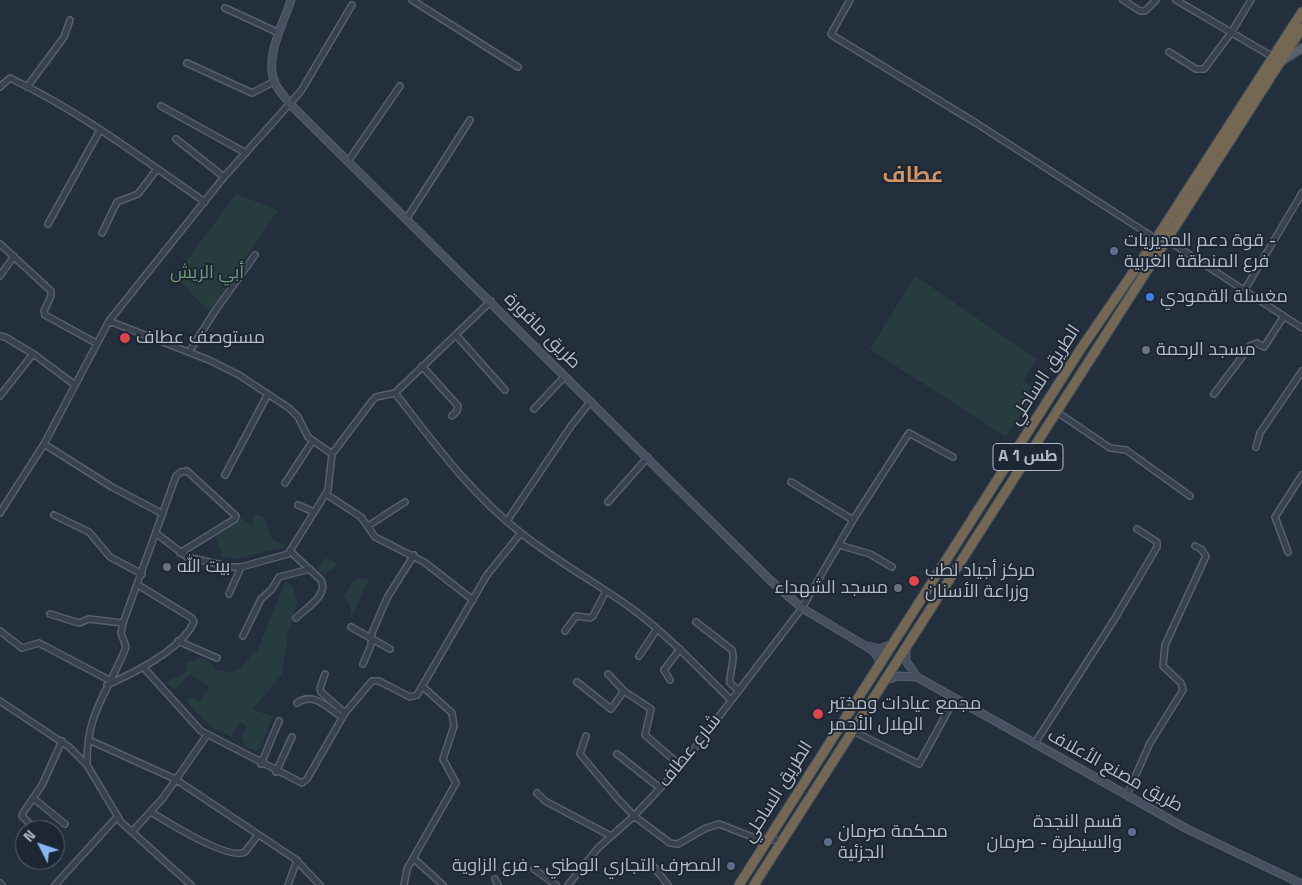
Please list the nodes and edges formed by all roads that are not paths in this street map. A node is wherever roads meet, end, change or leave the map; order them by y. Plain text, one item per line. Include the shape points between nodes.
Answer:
1 (291, 0) edge
2 (412, 0) edge
3 (850, 0) edge
4 (1123, 0) edge
5 (1156, 0) edge
6 (1176, 0) edge
7 (1251, 0) edge
8 (352, 4) dead end
9 (225, 8) dead end
10 (1302, 12) edge
11 (70, 20) dead end
12 (1302, 28) edge
13 (279, 33) junction
14 (1232, 33) junction
15 (1302, 48) edge
16 (1169, 52) dead end
17 (1273, 57) junction
18 (1282, 61) junction
19 (187, 63) dead end
20 (518, 68) dead end
21 (275, 81) junction
22 (400, 86) dead end
23 (0, 87) edge
24 (27, 87) junction
25 (289, 103) junction
26 (161, 106) dead end
27 (470, 120) dead end
28 (100, 130) junction
29 (176, 139) dead end
30 (246, 153) junction
31 (348, 160) junction
32 (157, 169) junction
33 (224, 177) junction
34 (1302, 192) edge
35 (205, 202) junction
36 (407, 218) junction
37 (48, 224) dead end
38 (102, 232) dead end
39 (1156, 239) junction
40 (1167, 240) junction
41 (0, 244) edge
42 (255, 255) dead end
43 (14, 256) junction
44 (0, 276) edge
45 (1244, 291) junction
46 (491, 301) junction
47 (1284, 316) junction
48 (109, 321) junction
49 (1302, 328) edge
50 (456, 335) junction
51 (0, 336) edge
52 (96, 343) junction
53 (1080, 350) junction
54 (190, 352) junction
55 (33, 354) junction
56 (1093, 356) junction
57 (422, 366) junction
58 (1302, 371) edge
59 (565, 376) junction
60 (75, 385) junction
61 (505, 390) dead end
62 (395, 392) junction
63 (268, 394) junction
64 (1214, 394) dead end
65 (0, 396) edge
66 (591, 401) junction
67 (534, 409) dead end
68 (1057, 412) junction
69 (452, 416) dead end
70 (312, 442) junction
71 (44, 444) junction
72 (1256, 447) dead end
73 (332, 454) junction
74 (953, 456) dead end
75 (648, 457) junction
76 (225, 475) dead end
77 (1302, 475) edge
78 (792, 482) dead end
79 (286, 483) dead end
80 (326, 494) junction
81 (1190, 496) dead end
82 (405, 502) dead end
83 (608, 502) dead end
84 (298, 505) dead end
85 (2, 506) edge
86 (314, 512) junction
87 (0, 513) edge
88 (162, 514) junction
89 (54, 515) dead end
90 (853, 520) junction
91 (507, 521) junction
92 (368, 526) junction
93 (1137, 529) dead end
94 (521, 533) junction
95 (157, 534) junction
96 (839, 545) junction
97 (1195, 546) dead end
98 (291, 552) junction
99 (1288, 552) dead end
100 (180, 553) junction
101 (414, 555) junction
102 (241, 567) junction
103 (892, 568) dead end
104 (310, 569) junction
105 (142, 574) junction
106 (138, 585) junction
107 (606, 591) junction
108 (229, 594) dead end
109 (473, 600) junction
110 (802, 608) junction
111 (50, 614) dead end
112 (296, 618) dead end
113 (696, 622) dead end
114 (123, 623) junction
115 (351, 627) dead end
116 (657, 629) junction
117 (0, 631) edge
118 (565, 631) dead end
119 (243, 636) dead end
120 (371, 638) junction
121 (178, 640) junction
122 (863, 644) junction
123 (890, 645) junction
124 (907, 647) junction
125 (390, 649) dead end
126 (680, 649) junction
127 (639, 656) dead end
128 (217, 658) dead end
129 (879, 662) junction
130 (363, 664) dead end
131 (144, 668) junction
132 (325, 674) dead end
133 (608, 674) dead end
134 (917, 677) junction
135 (670, 680) dead end
136 (886, 680) junction
137 (108, 682) junction
138 (577, 682) dead end
139 (422, 686) junction
140 (738, 690) junction
141 (624, 691) junction
142 (955, 698) junction
143 (731, 700) junction
144 (0, 701) edge
145 (297, 703) dead end
146 (344, 715) junction
147 (279, 721) dead end
148 (853, 731) junction
149 (207, 735) junction
150 (586, 736) dead end
151 (292, 737) dead end
152 (89, 740) junction
153 (62, 742) junction
154 (1035, 743) junction
155 (617, 754) dead end
156 (261, 764) junction
157 (87, 765) junction
158 (681, 766) junction
159 (276, 772) junction
160 (175, 779) junction
161 (660, 788) junction
162 (537, 793) dead end
163 (1127, 795) junction
164 (32, 798) junction
165 (151, 812) junction
166 (634, 816) junction
167 (117, 817) junction
168 (26, 820) edge
169 (66, 824) dead end
170 (132, 832) junction
171 (258, 835) junction
172 (611, 836) junction
173 (768, 838) junction
174 (782, 841) junction
175 (413, 858) junction
176 (297, 860) junction
177 (654, 867) dead end
178 (534, 869) dead end
179 (495, 879) dead end
180 (187, 884) edge
181 (1302, 884) edge
182 (55, 885) edge
183 (288, 885) edge
184 (320, 885) edge
185 (404, 885) edge
186 (443, 885) edge
187 (498, 885) edge
188 (556, 885) edge
189 (568, 885) edge
190 (668, 885) edge
191 (738, 885) edge
192 (754, 885) edge

1 - 13 street, طريق ماقورة
2 - 20 street
3 - 39 street via 831,34
4 - 5 street via 1140,11 1145,11
6 - 14 street
7 - 14 street
8 - 25 street via 301,91
9 - 13 street
10 - 17 highway, الطريق الساحلي / A 1 طس
11 - 24 street via 64,37
12 - 18 highway, الطريق الساحلي / A 1 طس
13 - 21 street, طريق ماقورة via 272,68
14 - 16 street via 1204,69 1196,69
14 - 17 street
15 - 18 main road
17 - 39 highway, الطريق الساحلي / A 1 طس
18 - 40 highway, الطريق الساحلي / A 1 طس
19 - 21 street via 252,92
21 - 25 street, طريق ماقورة
22 - 31 street
23 - 24 street via 10,78
24 - 28 street
25 - 30 street
25 - 31 street, طريق ماقورة
26 - 30 street
27 - 36 street
28 - 32 street
28 - 37 street
29 - 33 street
30 - 33 street
31 - 36 street, طريق ماقورة
32 - 35 street
32 - 38 street via 138,194 117,202
33 - 35 street
34 - 45 street
35 - 48 street
36 - 46 street, طريق ماقورة
39 - 53 highway, الطريق الساحلي / A 1 طس
40 - 45 street
40 - 56 highway, الطريق الساحلي / A 1 طس
41 - 43 street
42 - 54 street
43 - 44 street
43 - 52 street via 50,291 45,315
45 - 47 street
46 - 50 street
46 - 59 street, طريق ماقورة
47 - 49 street
47 - 64 street via 1264,347 1256,343 1252,345
48 - 52 street
48 - 54 street
50 - 57 street
50 - 61 street
51 - 55 street
52 - 60 street
53 - 56 highway
53 - 123 highway, الطريق الساحلي / A 1 طس
54 - 63 street via 224,367
55 - 60 street
55 - 65 street
56 - 68 highway, الطريق الساحلي / A 1 طس
57 - 62 street
57 - 69 street via 458,406
58 - 72 street via 1260,433
59 - 66 street, طريق ماقورة
59 - 67 street
60 - 71 street
62 - 73 street via 374,399
62 - 91 street via 457,472
63 - 70 street via 294,413
63 - 76 street
66 - 75 street, طريق ماقورة
66 - 91 street
68 - 81 street via 1110,448 1126,450
68 - 124 highway, الطريق الساحلي / A 1 طس
70 - 73 street
70 - 79 street
71 - 85 street
71 - 88 street
73 - 80 street via 331,480
74 - 90 street, شارع عطاف via 910,433
75 - 83 street
75 - 110 street, طريق ماقورة
77 - 99 street via 1275,517
78 - 90 street
80 - 86 street
80 - 92 street via 358,514
82 - 92 street
84 - 86 street
85 - 87 street
86 - 98 street
88 - 95 street
88 - 100 street via 176,476 187,471 236,515 235,519
89 - 105 street via 89,532 110,557
90 - 96 street, شارع عطاف
91 - 94 street
92 - 101 street via 375,536
93 - 154 street via 1157,542 1157,547
94 - 107 street
94 - 109 street via 491,568
95 - 100 street
95 - 105 street
96 - 103 street via 870,554
96 - 110 street, شارع عطاف
97 - 163 street via 1206,556 1169,636 1163,666 1181,683 1183,690 1150,744
98 - 102 street
98 - 104 street
100 - 102 street via 190,558
101 - 109 street
101 - 120 street via 387,598
102 - 108 street
104 - 112 street via 323,582 323,591
104 - 119 street via 279,577 261,599
105 - 106 street
106 - 114 street
106 - 121 street via 194,620
107 - 116 street
107 - 118 street via 593,616 576,616
109 - 139 street
110 - 122 street, طريق ماقورة
110 - 140 street, شارع عطاف
111 - 114 street via 79,622 89,619
113 - 140 street via 732,650 730,683
114 - 137 street via 121,633 126,647
115 - 120 street
116 - 126 street
116 - 127 street
117 - 137 street via 22,648 39,643
120 - 125 street
120 - 130 street
121 - 128 street
121 - 131 street
122 - 123 street, طريق ماقورة via 880,649
122 - 129 street, طريق ماقورة via 876,654
123 - 129 highway, الطريق الساحلي / A 1 طس
124 - 134 street via 906,661
124 - 136 highway, الطريق الساحلي / A 1 طس
126 - 135 street via 664,670
126 - 143 street
129 - 173 highway, الطريق الساحلي / A 1 طس
131 - 137 street
131 - 149 street
132 - 146 street via 321,692
133 - 141 street
134 - 136 street via 898,676
134 - 142 street, طريق مصنع الأعلاف
136 - 148 highway, الطريق الساحلي / A 1 طس
137 - 152 street via 93,715
138 - 141 street via 611,709
139 - 146 street via 417,695 410,697 374,680
139 - 175 street via 452,713 454,726 443,758 456,783
140 - 143 street, شارع عطاف
141 - 158 street via 651,709 645,735
142 - 148 street via 919,764
142 - 154 street, طريق مصنع الأعلاف
143 - 158 street, شارع عطاف
144 - 153 street
145 - 146 street via 312,698
146 - 159 street via 306,781 297,782
147 - 156 street
148 - 174 highway, الطريق الساحلي / A 1 طس
149 - 156 street
149 - 160 street
150 - 166 street via 580,754 606,788
151 - 159 street
152 - 157 street
152 - 160 street
153 - 157 street
153 - 164 street
154 - 163 street, طريق مصنع الأعلاف
155 - 161 street
156 - 159 street
157 - 167 street
158 - 161 street, شارع عطاف
160 - 165 street
160 - 171 street
161 - 166 street, شارع عطاف
162 - 172 street via 545,801
163 - 181 street, طريق مصنع الأعلاف via 1187,829
164 - 168 street via 22,813
164 - 169 street
165 - 170 street
165 - 171 street via 188,834 234,854 245,852
166 - 172 street, شارع عطاف
166 - 173 street via 674,844 719,824 755,838
167 - 170 street
167 - 182 street
170 - 180 street
171 - 176 street
172 - 189 street, شارع عطاف
173 - 174 street
173 - 191 highway, الطريق الساحلي / A 1 طس
174 - 192 highway, الطريق الساحلي / A 1 طس
175 - 185 street
175 - 186 street
176 - 183 street
176 - 184 street
177 - 190 street
178 - 188 street
179 - 187 street

